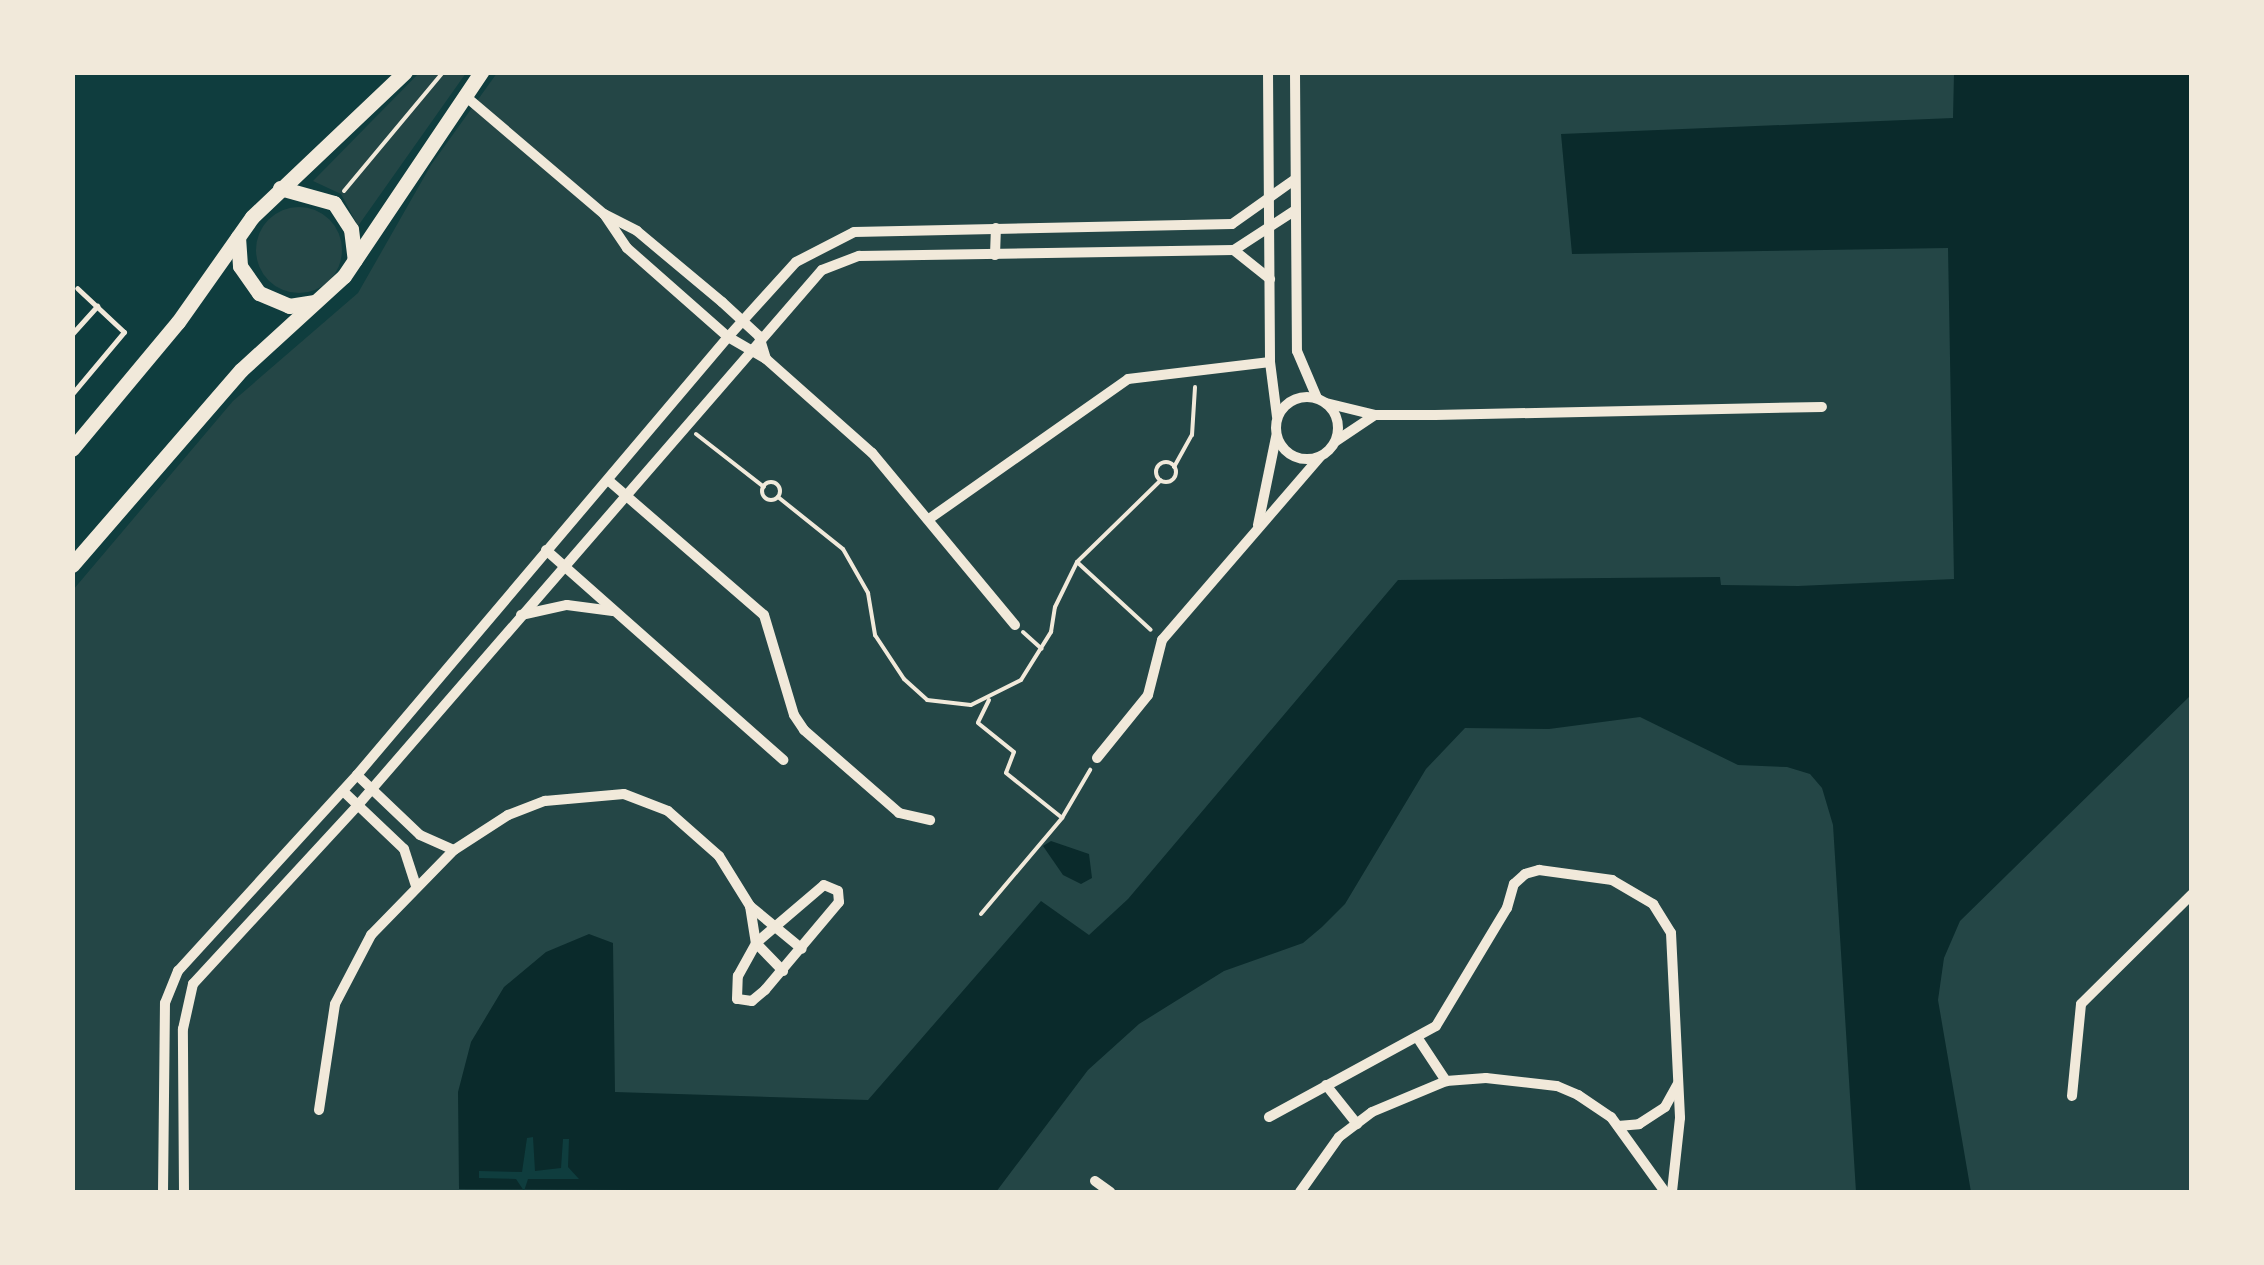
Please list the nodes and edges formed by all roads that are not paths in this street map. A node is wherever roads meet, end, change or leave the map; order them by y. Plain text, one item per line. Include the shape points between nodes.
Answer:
1 (405, 72) edge
2 (481, 72) edge
3 (1268, 72) edge
4 (1295, 72) edge
5 (464, 95) junction
6 (1294, 180) junction
7 (280, 188) junction
8 (1268, 200) junction
9 (1294, 210) junction
10 (604, 214) junction
11 (996, 228) junction
12 (1269, 229) junction
13 (239, 233) junction
14 (1234, 250) junction
15 (810, 251) junction
16 (995, 255) junction
17 (355, 260) junction
18 (822, 270) junction
19 (1270, 279) junction
20 (77, 288) dead end
21 (322, 300) junction
22 (98, 305) junction
23 (743, 321) junction
24 (72, 334) edge
25 (759, 336) junction
26 (728, 337) junction
27 (746, 353) junction
28 (766, 359) junction
29 (1270, 362) junction
30 (72, 394) edge
31 (1321, 400) junction
32 (1822, 407) dead end
33 (1375, 415) junction
34 (1277, 417) junction
35 (1276, 437) junction
36 (1335, 442) junction
37 (72, 449) edge
38 (1320, 457) junction
39 (608, 480) junction
40 (624, 495) junction
41 (929, 519) junction
42 (1258, 526) junction
43 (546, 550) junction
44 (562, 565) junction
45 (72, 566) edge
46 (617, 612) junction
47 (520, 615) junction
48 (1014, 625) road end
49 (1097, 758) road end
50 (783, 760) dead end
51 (357, 775) junction
52 (372, 789) junction
53 (343, 791) junction
54 (358, 805) junction
55 (930, 820) dead end
56 (454, 850) junction
57 (416, 885) junction
58 (2192, 894) edge
59 (750, 906) junction
60 (776, 923) junction
61 (756, 944) junction
62 (802, 950) junction
63 (783, 971) junction
64 (168, 987) junction
65 (186, 997) junction
66 (1417, 1037) junction
67 (1446, 1081) junction
68 (1679, 1083) junction
69 (1326, 1085) junction
70 (2072, 1096) dead end
71 (319, 1110) dead end
72 (1269, 1117) dead end
73 (1356, 1124) junction
74 (1618, 1126) junction
75 (1095, 1181) dead end
76 (163, 1192) edge
77 (184, 1192) edge
78 (1110, 1192) edge
79 (1300, 1192) edge
80 (1669, 1192) edge

1 - 7 main road
2 - 5 main road
3 - 8 street
4 - 6 street
5 - 10 street
5 - 17 main road
6 - 8 street
6 - 9 street
7 - 13 main road
7 - 17 main road via 334,203 350,229
8 - 11 street via 1232,224
8 - 12 street
9 - 12 street
9 - 31 street via 1297,351
10 - 23 street via 637,231
10 - 26 street via 628,248
11 - 15 street via 854,232
11 - 16 street
12 - 14 street
12 - 19 street
13 - 21 main road via 240,266 259,293 289,306
13 - 37 main road via 178,322
14 - 16 street
14 - 19 street
15 - 18 street
15 - 23 street
16 - 18 street via 858,256
17 - 21 main road
18 - 25 street
19 - 29 street
20 - 22 lane
21 - 45 main road via 241,370
22 - 24 lane
22 - 30 lane via 124,332
23 - 25 street
23 - 26 street
25 - 27 street
25 - 28 street
26 - 27 street
26 - 39 street
27 - 28 street
27 - 40 street
28 - 41 street via 872,454
29 - 34 street
29 - 41 street via 1128,378
31 - 33 street
31 - 34 street via 1298,397
31 - 36 street via 1338,420
32 - 33 street
33 - 36 street
34 - 35 street
35 - 38 street via 1299,458
35 - 42 street
36 - 38 street
38 - 42 street
39 - 40 street
39 - 43 street
40 - 44 street
40 - 55 street via 764,615 804,730 899,813
41 - 48 street
42 - 49 street via 1162,640 1148,695
43 - 44 street
43 - 51 street
44 - 46 street
44 - 47 street
46 - 47 street via 566,605
46 - 50 street
47 - 52 street
51 - 52 street
51 - 53 street
52 - 54 street
52 - 56 street via 420,835
53 - 54 street
53 - 64 street
54 - 57 street via 404,850
54 - 65 street
56 - 57 street
56 - 59 street via 508,814 545,801 624,794 668,811 694,830
57 - 71 street via 372,935 341,990 324,1048
58 - 70 street via 2080,1004
59 - 60 street
59 - 61 street
60 - 61 street
60 - 62 street
60 - 62 street via 824,884 838,891 839,902
61 - 63 street
61 - 63 street via 738,976 738,999 752,1002
62 - 63 street
64 - 65 street
64 - 76 street
65 - 77 street
66 - 67 street
66 - 68 street via 1436,1026 1464,987 1514,884 1539,870 1612,880 1653,904 1671,934
66 - 69 street
67 - 73 street via 1399,1097
67 - 74 street via 1557,1086
68 - 74 street via 1665,1107 1639,1124
68 - 80 street
69 - 72 street
69 - 73 street
73 - 79 street via 1314,1165
74 - 80 street
75 - 78 street

